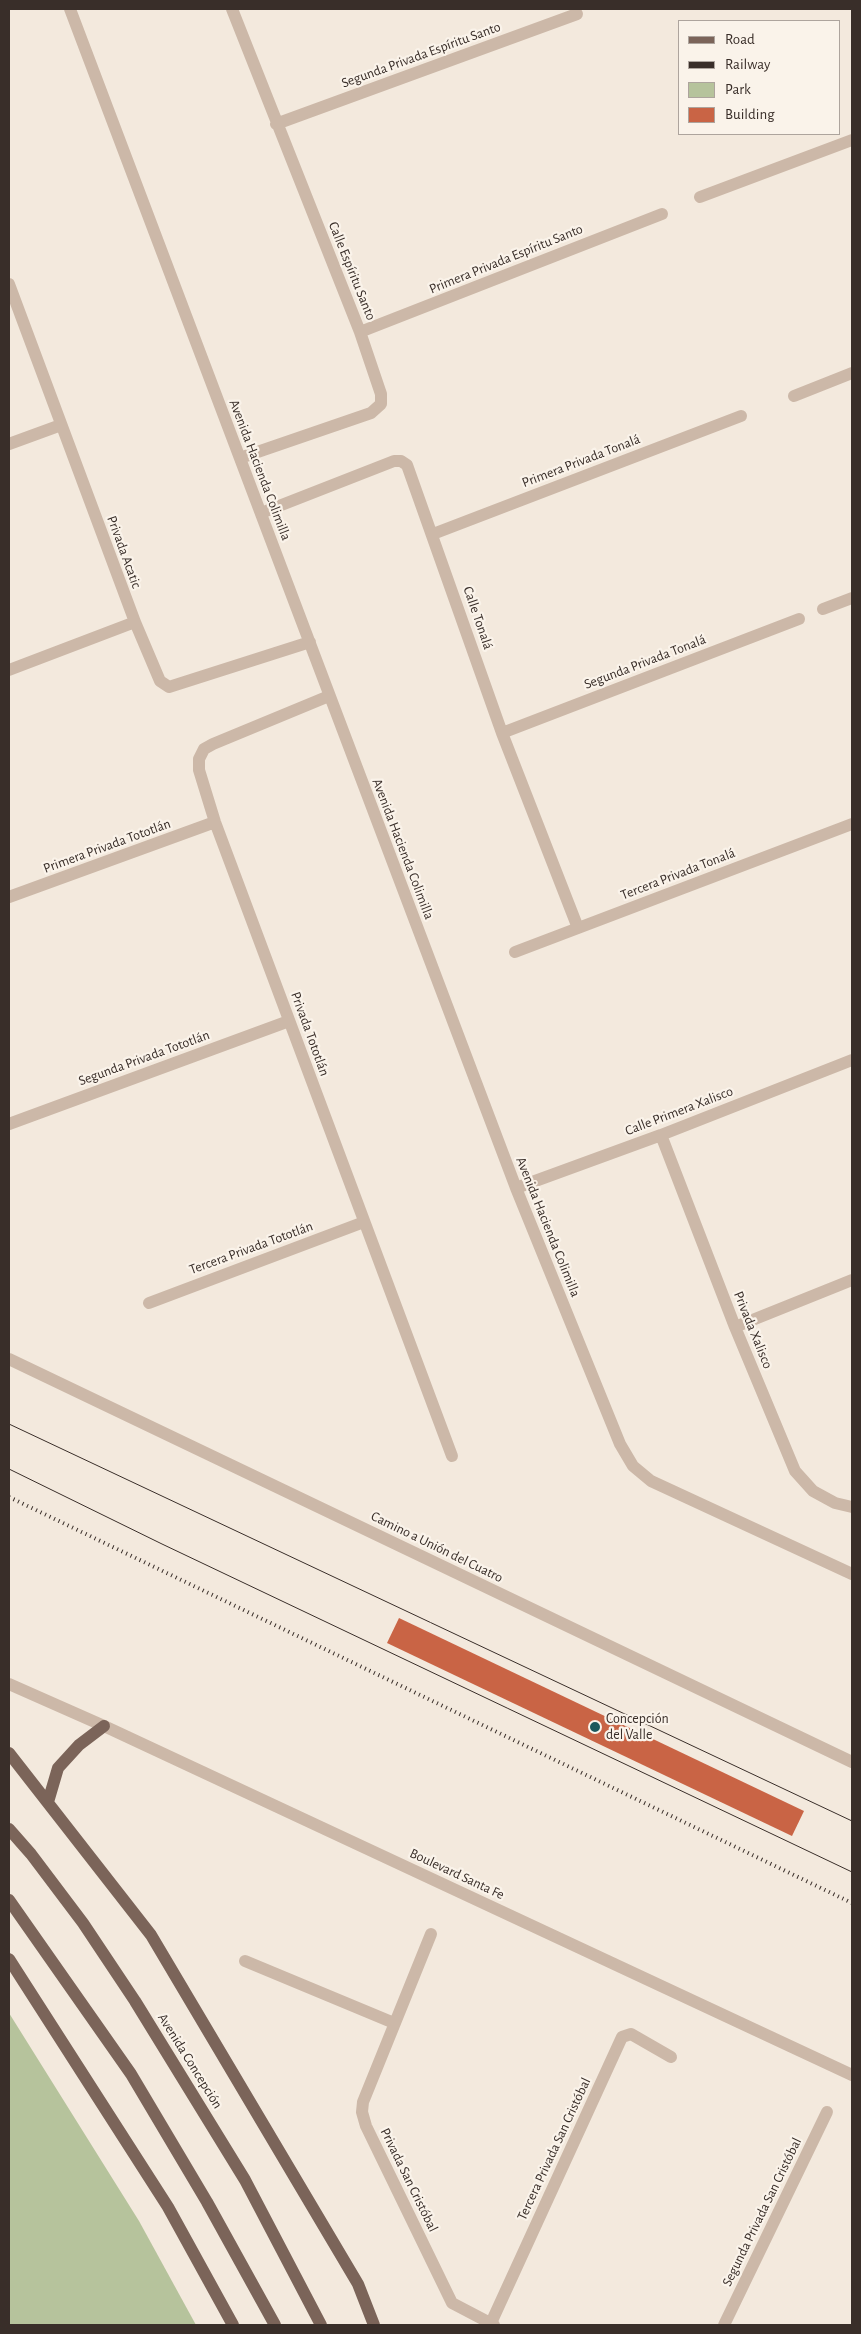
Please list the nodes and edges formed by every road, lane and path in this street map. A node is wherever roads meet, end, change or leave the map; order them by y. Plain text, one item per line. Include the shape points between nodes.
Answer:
1 (70, 9) edge
2 (232, 9) edge
3 (577, 14) dead end
4 (276, 124) junction
5 (852, 140) edge
6 (700, 197) dead end
7 (662, 214) dead end
8 (9, 284) edge
9 (360, 332) junction
10 (852, 373) edge
11 (794, 396) dead end
12 (741, 416) dead end
13 (61, 425) junction
14 (9, 444) edge
15 (240, 458) junction
16 (261, 513) junction
17 (433, 534) junction
18 (852, 598) edge
19 (823, 609) dead end
20 (799, 619) dead end
21 (134, 622) junction
22 (310, 642) junction
23 (9, 670) edge
24 (329, 696) junction
25 (502, 733) junction
26 (215, 822) junction
27 (852, 824) edge
28 (9, 897) edge
29 (578, 928) junction
30 (515, 952) dead end
31 (289, 1021) junction
32 (852, 1060) edge
33 (9, 1124) edge
34 (661, 1135) junction
35 (516, 1188) junction
36 (364, 1222) junction
37 (852, 1280) edge
38 (149, 1303) dead end
39 (735, 1327) junction
40 (9, 1359) edge
41 (452, 1456) dead end
42 (852, 1507) edge
43 (852, 1574) edge
44 (9, 1684) edge
45 (9, 1695) edge
46 (48, 1700) junction
47 (104, 1726) junction
48 (9, 1753) edge
49 (852, 1762) edge
50 (48, 1802) junction
51 (9, 1829) edge
52 (9, 1900) edge
53 (431, 1934) dead end
54 (9, 1959) edge
55 (245, 1961) dead end
56 (394, 2023) junction
57 (671, 2057) dead end
58 (852, 2075) edge
59 (827, 2112) dead end
60 (493, 2324) edge
61 (233, 2325) edge
62 (275, 2325) edge
63 (321, 2325) edge
64 (374, 2325) edge
65 (724, 2325) edge

1 - 15 street, Avenida Hacienda Colimilla
2 - 4 street, Calle Espíritu Santo
3 - 4 street, Segunda Privada Espíritu Santo
4 - 9 street, Calle Espíritu Santo
5 - 6 street
7 - 9 street, Primera Privada Espíritu Santo
8 - 13 street, Privada Acatic
9 - 15 street, Calle Espíritu Santo via 381,394 381,404 371,413
10 - 11 street
12 - 17 street, Primera Privada Tonalá
13 - 14 street
13 - 21 street, Privada Acatic
15 - 16 street, Avenida Hacienda Colimilla
16 - 17 street, Calle Tonalá via 388,463 402,461 410,472
16 - 22 street, Avenida Hacienda Colimilla
17 - 25 street, Calle Tonalá
18 - 19 street
20 - 25 street, Segunda Privada Tonalá
21 - 22 street, Privada Acatic via 160,681 169,687
21 - 23 street
22 - 24 street, Avenida Hacienda Colimilla
24 - 26 street, Privada Tototlán via 204,749 198,759 199,770
24 - 35 street, Avenida Hacienda Colimilla
25 - 29 street, Calle Tonalá
26 - 28 street, Primera Privada Tototlán
26 - 31 street, Privada Tototlán
27 - 29 street, Tercera Privada Tonalá
29 - 30 street, Tercera Privada Tonalá
31 - 33 street, Segunda Privada Tototlán
31 - 36 street, Privada Tototlán
32 - 34 street, Calle Primera Xalisco
34 - 35 street, Calle Primera Xalisco
34 - 39 street, Privada Xalisco
35 - 43 street, Avenida Hacienda Colimilla via 609,1420 633,1466 651,1481
36 - 38 street, Tercera Privada Tototlán
36 - 41 street, Privada Tototlán
37 - 39 street
39 - 42 street, Privada Xalisco via 795,1471 813,1491 835,1504
40 - 49 street, Camino a Unión del Cuatro
44 - 46 street, Boulevard Santa Fe
45 - 46 street, Boulevard Santa Fe
46 - 47 street, Boulevard Santa Fe
47 - 50 main road via 79,1745 58,1768
47 - 58 street, Boulevard Santa Fe
48 - 50 main road
50 - 64 main road via 151,1935 358,2284
51 - 63 main road, Avenida Concepción via 83,1923 135,2000 245,2180
52 - 62 main road via 131,2074
53 - 56 street, Privada San Cristóbal
54 - 61 main road via 168,2206
55 - 56 street
56 - 60 street, Privada San Cristóbal via 361,2107 364,2120 452,2303
57 - 60 street, Tercera Privada San Cristóbal via 631,2034 622,2037
59 - 65 street, Segunda Privada San Cristóbal

